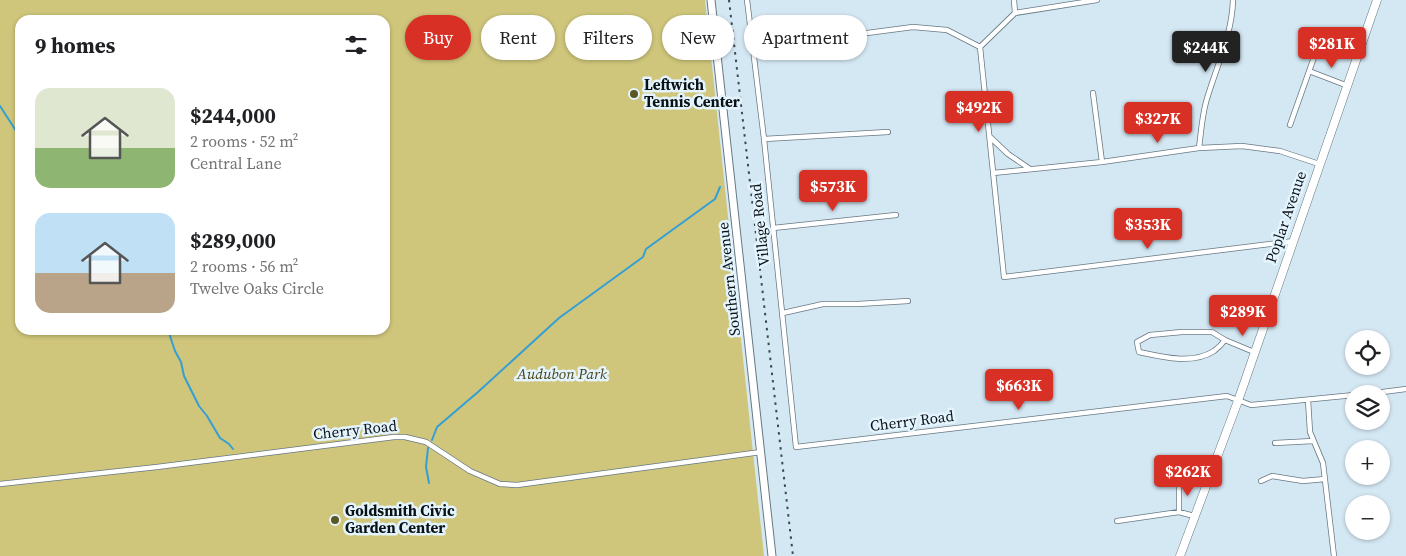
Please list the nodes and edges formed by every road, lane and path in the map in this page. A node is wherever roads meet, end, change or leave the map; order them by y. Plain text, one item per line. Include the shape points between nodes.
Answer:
1 (711, 0) edge
2 (747, 0) edge
3 (1014, 0) edge
4 (1097, 0) edge
5 (1233, 0) edge
6 (1377, 0) edge
7 (1015, 13) junction
8 (749, 15) edge
9 (1323, 32) dead end
10 (867, 33) edge
11 (980, 47) junction
12 (754, 60) edge
13 (1309, 71) junction
14 (1348, 86) junction
15 (1094, 93) dead end
16 (1290, 125) dead end
17 (888, 132) dead end
18 (989, 136) junction
19 (764, 139) junction
20 (1200, 148) junction
21 (1102, 162) junction
22 (1319, 164) junction
23 (1030, 169) junction
24 (993, 173) junction
25 (896, 215) dead end
26 (772, 228) junction
27 (1294, 241) junction
28 (908, 301) dead end
29 (783, 313) junction
30 (1225, 340) junction
31 (1254, 352) junction
32 (1406, 390) edge
33 (1390, 392) edge
34 (1345, 396) edge
35 (1308, 400) junction
36 (1238, 401) junction
37 (1313, 441) junction
38 (1275, 444) dead end
39 (796, 447) joint
40 (761, 452) junction
41 (1181, 479) dead end
42 (1324, 479) junction
43 (1261, 481) dead end
44 (0, 484) edge
45 (1179, 512) junction
46 (1194, 516) junction
47 (1117, 521) dead end
48 (772, 556) edge
49 (1180, 556) edge
50 (1334, 556) edge

1 - 40 street, Southern Avenue
2 - 8 street, Village Road
3 - 7 street
4 - 7 street
5 - 20 street via 1226,44 1202,121
6 - 14 main road, Poplar Avenue
7 - 11 street
9 - 13 street
10 - 11 street via 913,27 947,30
11 - 18 street
12 - 19 street, Village Road
13 - 14 street
13 - 16 street
14 - 22 main road, Poplar Avenue
15 - 21 street
17 - 19 street
18 - 23 street
18 - 24 street
19 - 26 street, Village Road
20 - 21 street
20 - 22 street via 1242,146 1280,152
21 - 23 street
22 - 27 main road, Poplar Avenue
23 - 24 street
24 - 27 street via 1004,278
25 - 26 street
26 - 29 street, Village Road
27 - 31 main road, Poplar Avenue
28 - 29 street via 823,304
29 - 39 street, Village Road
30 - 30 street via 1212,332 1182,332 1150,336 1137,342 1139,352 1165,358 1195,358 1214,351
30 - 31 street
31 - 36 main road, Poplar Avenue
32 - 33 street
34 - 35 street, Cherry Road
35 - 36 street, Cherry Road via 1251,405
35 - 37 street
36 - 39 street, Cherry Road via 1227,396
36 - 46 main road, Poplar Avenue
37 - 38 street
37 - 42 street via 1323,463
40 - 44 street, Cherry Road via 517,485 500,484 470,471 426,442 394,437
40 - 48 street, Southern Avenue
41 - 45 street
42 - 43 street via 1302,481 1272,476
42 - 50 street
45 - 46 street
45 - 47 street
46 - 49 main road, Poplar Avenue

